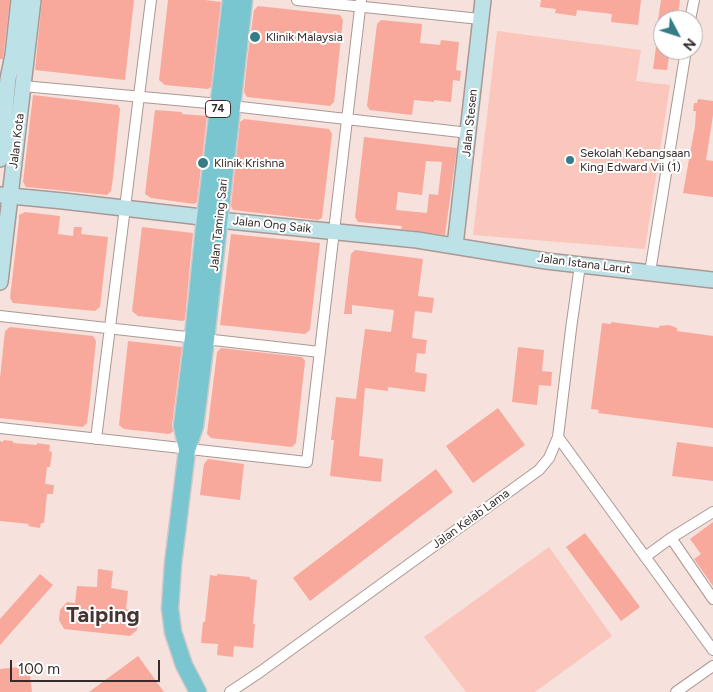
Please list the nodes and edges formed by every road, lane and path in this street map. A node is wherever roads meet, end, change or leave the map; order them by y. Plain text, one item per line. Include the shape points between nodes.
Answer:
1 (19, 0) edge
2 (33, 0) edge
3 (151, 0) edge
4 (231, 0) edge
5 (244, 0) edge
6 (297, 0) edge
7 (483, 0) edge
8 (360, 3) edge
9 (480, 19) junction
10 (684, 60) edge
11 (4, 78) edge
12 (23, 86) junction
13 (139, 97) junction
14 (225, 105) junction
15 (346, 119) junction
16 (469, 133) junction
17 (0, 158) edge
18 (5, 196) edge
19 (124, 208) junction
20 (212, 219) junction
21 (333, 231) junction
22 (455, 246) junction
23 (580, 265) junction
24 (650, 272) junction
25 (713, 280) edge
26 (0, 282) edge
27 (0, 316) edge
28 (110, 328) junction
29 (200, 338) junction
30 (320, 352) junction
31 (0, 428) edge
32 (558, 437) junction
33 (96, 439) junction
34 (187, 450) junction
35 (713, 512) edge
36 (671, 538) junction
37 (645, 557) junction
38 (713, 599) edge
39 (713, 650) edge
40 (713, 666) edge
41 (197, 691) edge
42 (230, 692) edge
43 (676, 692) edge

1 - 11 main road, Jalan Kota via 13,55
2 - 12 main road, Jalan Kota
3 - 13 street
4 - 14 main road, Jalan Taming Sari / 74
5 - 14 main road, Jalan Taming Sari / 74
6 - 8 street
7 - 9 main road, Jalan Stesen
8 - 9 street
8 - 15 street
9 - 16 main road, Jalan Stesen
10 - 24 street
11 - 17 main road, Jalan Kota
12 - 13 street
12 - 18 main road, Jalan Kota
13 - 14 street
13 - 19 street
14 - 15 street
14 - 20 main road, Jalan Taming Sari / 74
15 - 16 street
15 - 21 street
16 - 22 main road, Jalan Stesen
18 - 19 main road, Jalan Ong Saik
18 - 26 main road, Jalan Kota
19 - 20 main road, Jalan Ong Saik
19 - 28 street
20 - 21 main road, Jalan Ong Saik
20 - 29 main road, Jalan Taming Sari / 74
21 - 22 main road, Jalan Ong Saik
21 - 30 street
22 - 23 main road, Jalan Istana Larut
23 - 24 main road, Jalan Istana Larut
23 - 32 street, Jalan Kelab Lama
24 - 25 main road, Jalan Istana Larut
27 - 28 street
28 - 29 street
28 - 33 street
29 - 30 street
29 - 34 main road, Jalan Taming Sari / 74 via 195,426
30 - 34 street via 307,462
31 - 33 street
32 - 37 street
32 - 42 street, Jalan Kelab Lama via 540,470
33 - 34 street
34 - 41 main road, Jalan Taming Sari via 170,608 179,652
35 - 36 street
36 - 37 street
36 - 38 street
37 - 39 street
40 - 43 street

